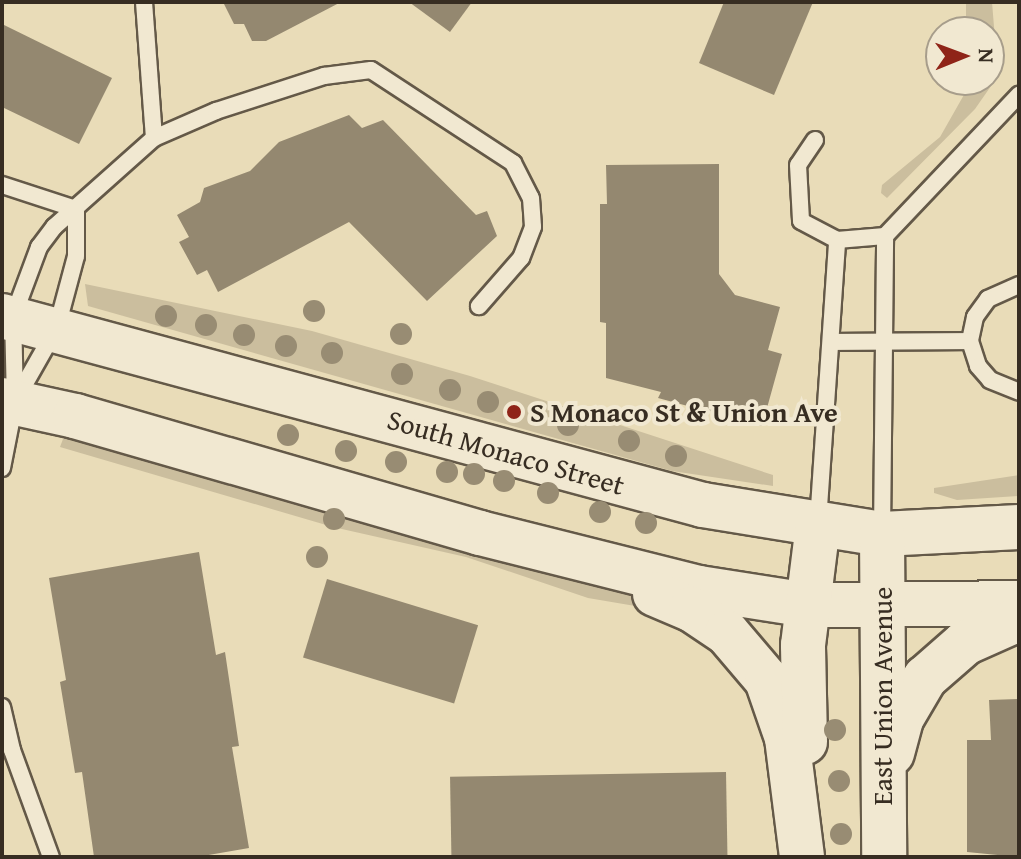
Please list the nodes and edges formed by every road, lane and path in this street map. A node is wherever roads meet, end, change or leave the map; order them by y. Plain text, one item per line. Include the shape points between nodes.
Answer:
1 (144, 2) edge
2 (1019, 95) edge
3 (154, 138) junction
4 (815, 140) dead end
5 (2, 185) edge
6 (76, 209) junction
7 (885, 236) junction
8 (837, 240) junction
9 (1019, 285) edge
10 (479, 306) dead end
11 (8, 317) edge
12 (57, 327) junction
13 (970, 341) junction
14 (833, 342) junction
15 (885, 342) junction
16 (1019, 392) edge
17 (8, 401) edge
18 (2, 468) edge
19 (818, 525) junction
20 (1019, 527) edge
21 (882, 534) junction
22 (553, 553) junction
23 (1019, 603) edge
24 (808, 605) junction
25 (881, 607) junction
26 (1019, 619) edge
27 (2, 707) edge
28 (7, 750) edge
29 (883, 838) edge
30 (51, 857) edge
31 (802, 857) edge
32 (811, 857) edge

1 - 3 lane
2 - 7 lane
3 - 6 lane
3 - 10 lane via 281,89 371,70 513,163 531,198 533,227 521,258
4 - 8 lane via 798,165 801,221
5 - 6 lane
6 - 11 lane via 39,247
6 - 12 lane via 77,246
7 - 8 lane
7 - 15 lane
8 - 14 lane
9 - 13 lane via 988,299 975,317
11 - 12 main road, South Monaco Street
11 - 17 lane
12 - 17 lane
12 - 19 main road, South Monaco Street via 609,482
13 - 15 lane
13 - 16 lane via 978,366 990,380
14 - 15 lane
14 - 19 lane
15 - 21 lane
17 - 18 lane
17 - 22 main road
19 - 21 main road, South Monaco Street
19 - 24 main road
20 - 21 main road, South Monaco Street
21 - 25 main road, East Union Avenue
22 - 24 main road via 699,588
22 - 31 main road via 691,609 727,633 757,663 784,727
23 - 25 main road
24 - 25 main road
24 - 32 main road via 803,691
25 - 29 main road, East Union Avenue
26 - 29 main road via 965,643 925,678 911,698 895,738
27 - 28 lane
28 - 30 lane

